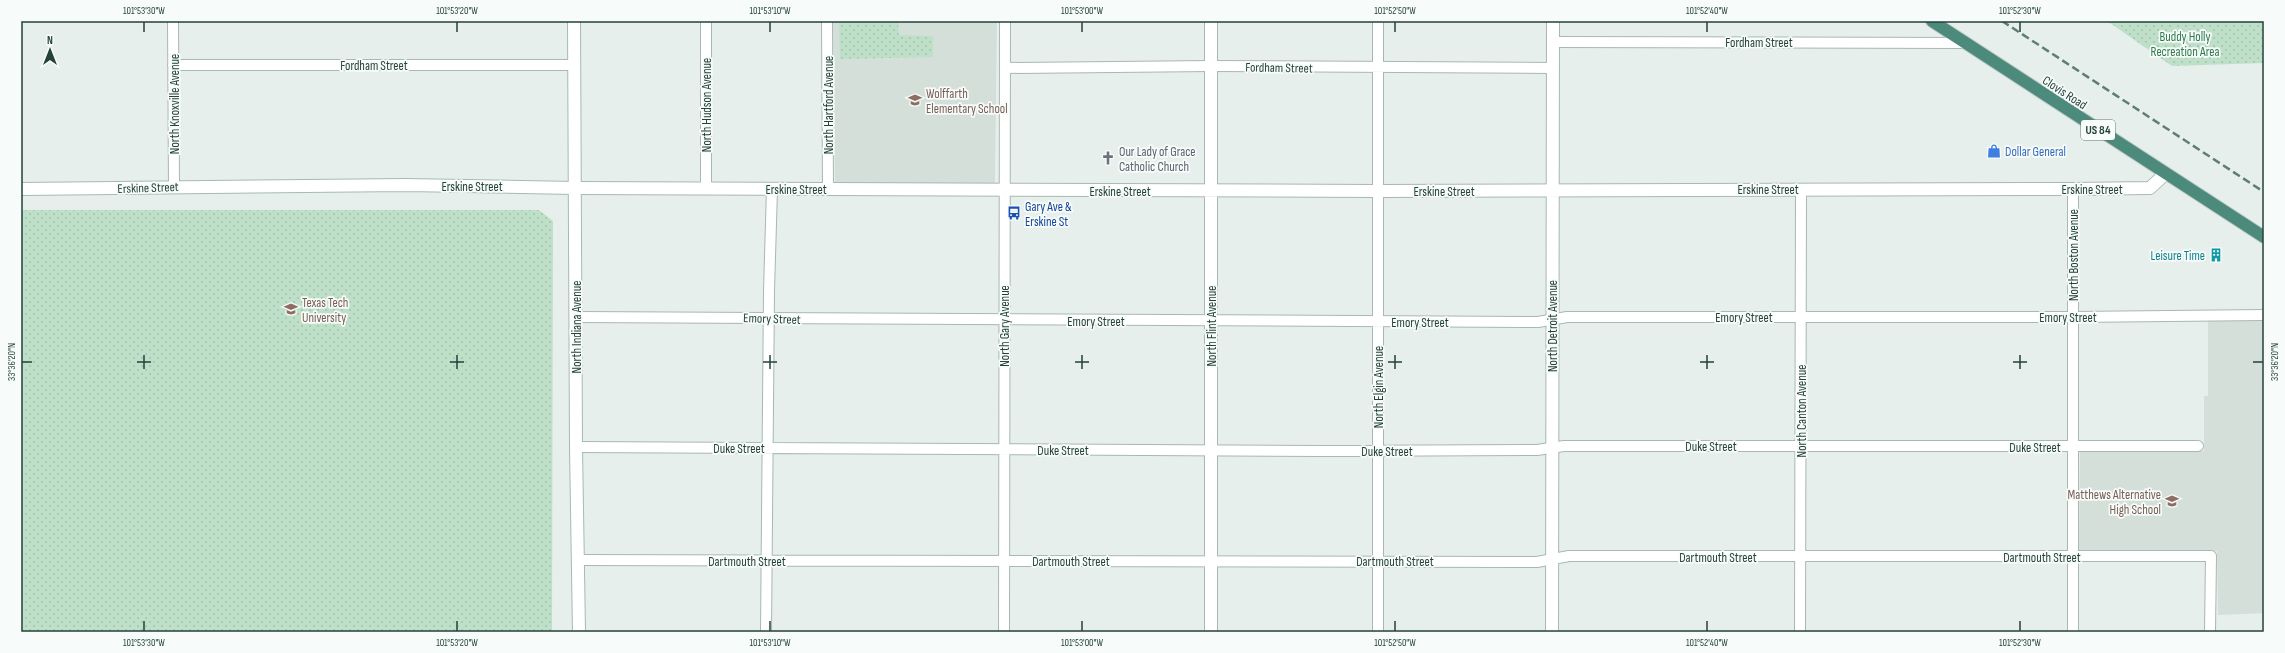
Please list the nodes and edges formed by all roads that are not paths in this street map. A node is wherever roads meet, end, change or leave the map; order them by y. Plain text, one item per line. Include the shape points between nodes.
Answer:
1 (173, 21) edge
2 (574, 21) edge
3 (706, 21) edge
4 (827, 21) edge
5 (1005, 21) edge
6 (1211, 21) edge
7 (1378, 21) edge
8 (1553, 21) edge
9 (1932, 21) edge
10 (1553, 42) junction
11 (1966, 43) junction
12 (173, 65) junction
13 (575, 65) junction
14 (1211, 66) junction
15 (1006, 68) junction
16 (1378, 68) junction
17 (1553, 68) junction
18 (2165, 174) junction
19 (174, 186) junction
20 (575, 188) junction
21 (21, 189) edge
22 (772, 189) junction
23 (828, 189) junction
24 (2073, 189) junction
25 (706, 190) junction
26 (1005, 190) junction
27 (1553, 190) junction
28 (1801, 190) junction
29 (1211, 191) junction
30 (1378, 191) junction
31 (2264, 238) edge
32 (2264, 315) edge
33 (576, 317) junction
34 (1801, 317) junction
35 (2074, 317) junction
36 (768, 318) junction
37 (1552, 319) junction
38 (1004, 321) junction
39 (1212, 321) junction
40 (1378, 322) junction
41 (1801, 446) junction
42 (2198, 446) dead end
43 (576, 447) junction
44 (2074, 447) junction
45 (767, 448) junction
46 (1552, 448) junction
47 (1004, 449) junction
48 (1211, 450) junction
49 (1378, 451) junction
50 (2073, 556) junction
51 (1800, 557) junction
52 (1552, 559) junction
53 (578, 560) junction
54 (766, 561) junction
55 (1004, 561) junction
56 (1211, 561) junction
57 (1378, 561) junction
58 (579, 632) edge
59 (766, 632) edge
60 (1004, 632) edge
61 (1211, 632) edge
62 (1378, 632) edge
63 (1552, 632) edge
64 (1800, 632) edge
65 (2073, 632) edge
66 (2210, 632) edge

1 - 12 street, North Knoxville Avenue
2 - 13 street, North Indiana Avenue
3 - 25 street, North Hudson Avenue
4 - 23 street, North Hartford Avenue
5 - 15 street, North Gary Avenue
6 - 14 street, North Flint Avenue
7 - 16 street, North Elgin Avenue
8 - 10 street, North Detroit Avenue
9 - 11 highway, Clovis Road / US 84
10 - 11 street, Fordham Street
10 - 17 street, North Detroit Avenue
11 - 18 highway, Clovis Road / US 84
12 - 13 street, Fordham Street
12 - 19 street, North Knoxville Avenue
13 - 20 street, North Indiana Avenue
14 - 15 street, Fordham Street
14 - 16 street, Fordham Street
14 - 29 street, North Flint Avenue
15 - 26 street, North Gary Avenue
16 - 17 street, Fordham Street
16 - 30 street, North Elgin Avenue
17 - 27 street, North Detroit Avenue
18 - 24 street, Erskine Street via 2150,188
18 - 31 highway, Clovis Road / US 84
19 - 20 street, Erskine Street
19 - 21 street, Erskine Street
20 - 25 street, Erskine Street
20 - 33 street, North Indiana Avenue
22 - 23 street, Erskine Street
22 - 25 street, Erskine Street
22 - 36 street
23 - 26 street, Erskine Street
24 - 28 street, Erskine Street
24 - 35 street, North Boston Avenue
26 - 29 street, Erskine Street
26 - 38 street, North Gary Avenue
27 - 28 street, Erskine Street
27 - 30 street, Erskine Street
27 - 37 street, North Detroit Avenue
28 - 34 street, North Canton Avenue
29 - 30 street, Erskine Street
29 - 39 street, North Flint Avenue
30 - 40 street, North Elgin Avenue
32 - 35 street, Emory Street
33 - 36 street, Emory Street
33 - 43 street, North Indiana Avenue
34 - 35 street, Emory Street
34 - 37 street, Emory Street
34 - 41 street, North Canton Avenue
35 - 44 street, North Boston Avenue
36 - 38 street, Emory Street
36 - 45 street
37 - 40 street, Emory Street via 1538,322
37 - 46 street, North Detroit Avenue
38 - 39 street, Emory Street
38 - 47 street, North Gary Avenue
39 - 40 street, Emory Street
39 - 48 street, North Flint Avenue
40 - 49 street, North Elgin Avenue
41 - 44 street, Duke Street
41 - 46 street, Duke Street
41 - 51 street, North Canton Avenue
42 - 44 street, Duke Street
43 - 45 street, Duke Street
43 - 53 street, North Indiana Avenue
44 - 50 street, North Boston Avenue
45 - 47 street, Duke Street
45 - 54 street
46 - 49 street, Duke Street
46 - 52 street, North Detroit Avenue
47 - 48 street, Duke Street
47 - 55 street, North Gary Avenue
48 - 49 street, Duke Street
48 - 56 street, North Flint Avenue
49 - 57 street, North Elgin Avenue
50 - 51 street, Dartmouth Street
50 - 65 street, North Boston Avenue
50 - 66 street, Dartmouth Street via 2211,556
51 - 52 street, Dartmouth Street via 1569,556
51 - 64 street, North Canton Avenue
52 - 57 street, Dartmouth Street via 1536,562
52 - 63 street, North Detroit Avenue
53 - 54 street, Dartmouth Street
53 - 58 street, North Indiana Avenue
54 - 55 street, Dartmouth Street
54 - 59 street
55 - 56 street, Dartmouth Street
55 - 60 street, North Gary Avenue
56 - 57 street, Dartmouth Street
56 - 61 street, North Flint Avenue
57 - 62 street, North Elgin Avenue

